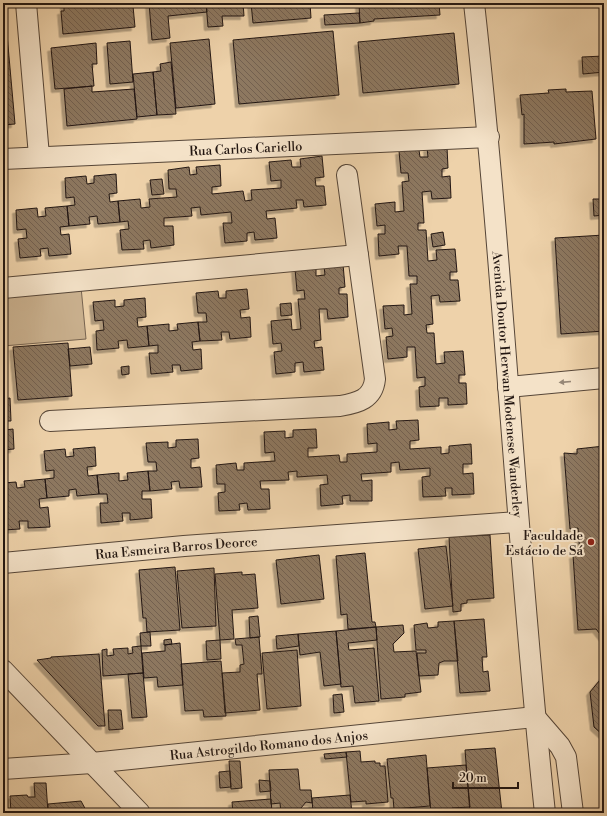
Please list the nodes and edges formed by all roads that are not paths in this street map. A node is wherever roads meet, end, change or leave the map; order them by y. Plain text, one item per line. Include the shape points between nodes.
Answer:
1 (26, 3) edge
2 (474, 3) edge
3 (489, 137) junction
4 (39, 156) junction
5 (3, 159) edge
6 (347, 175) dead end
7 (358, 255) junction
8 (3, 288) edge
9 (604, 378) edge
10 (508, 386) junction
11 (50, 421) dead end
12 (518, 522) junction
13 (3, 563) edge
14 (3, 670) edge
15 (535, 717) junction
16 (92, 763) junction
17 (3, 769) edge
18 (140, 813) edge
19 (545, 813) edge
20 (573, 813) edge

1 - 4 street
2 - 3 street, Avenida Doutor Herwan Modenese Wanderley
3 - 4 street, Rua Carlos Cariello
3 - 10 street, Avenida Doutor Herwan Modenese Wanderley
4 - 5 street, Rua Carlos Cariello
6 - 7 street
7 - 8 street
7 - 11 street via 375,379 372,393 362,400 340,406
9 -> 10 street
10 - 12 street, Avenida Doutor Herwan Modenese Wanderley
12 - 13 street, Rua Esmeira Barros Deorce via 184,546
12 - 15 street, Avenida Doutor Herwan Modenese Wanderley
14 - 16 street
15 - 16 street, Rua Astrogildo Romano dos Anjos
15 - 19 street, Avenida Doutor Herwan Modenese Wanderley
15 - 20 street via 566,757
16 - 17 street, Rua Astrogildo Romano dos Anjos
16 - 18 street

